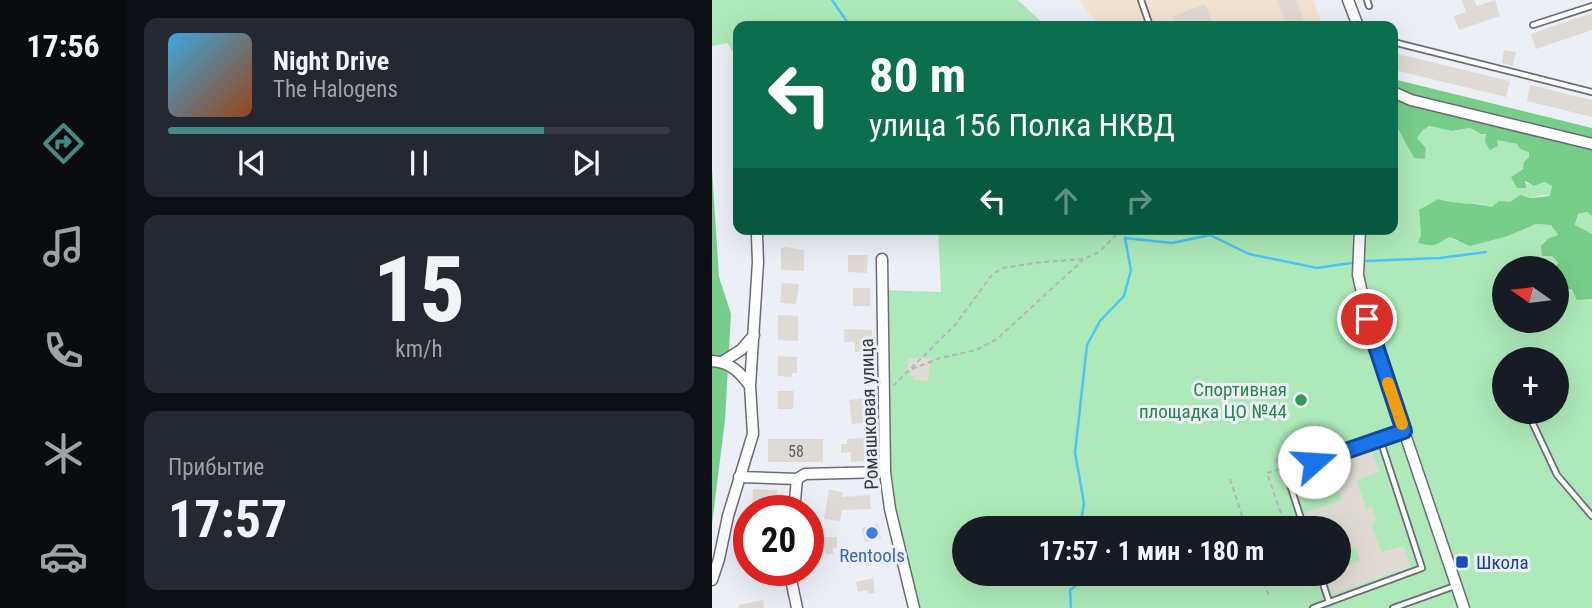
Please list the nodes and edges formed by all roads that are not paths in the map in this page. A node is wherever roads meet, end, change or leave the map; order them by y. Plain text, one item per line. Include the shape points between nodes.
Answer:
1 (1141, 0) edge
2 (1348, 0) edge
3 (1592, 6) edge
4 (1148, 21) edge
5 (1356, 21) edge
6 (1533, 25) dead end
7 (1398, 43) edge
8 (1592, 92) edge
9 (1398, 95) edge
10 (1592, 144) edge
11 (1360, 235) edge
12 (756, 236) dead end
13 (882, 259) dead end
14 (755, 334) junction
15 (717, 361) edge
16 (750, 386) junction
17 (1533, 424) edge
18 (1404, 431) junction
19 (1380, 439) junction
20 (885, 472) junction
21 (739, 477) junction
22 (797, 479) junction
23 (796, 495) edge
24 (1300, 516) edge
25 (1592, 516) edge
26 (712, 580) edge
27 (792, 586) edge
28 (1324, 586) edge
29 (1456, 586) junction
30 (1329, 602) junction
31 (797, 608) edge
32 (914, 608) edge
33 (1313, 608) edge
34 (1393, 608) edge
35 (1464, 608) edge

1 - 4 lane
2 - 5 street
3 - 6 lane
7 - 8 lane
9 - 10 street
11 - 18 street via 1358,275 1363,304
12 - 14 street
13 - 20 street, Ромашковая улица
14 - 15 street via 741,350
14 - 16 street
15 - 16 street via 739,371
16 - 21 street via 753,434
17 - 25 lane via 1557,475
18 - 19 lane
18 - 29 street
19 - 24 lane via 1286,472
19 - 30 lane via 1422,568
20 - 22 street via 805,474
20 - 32 street, Ромашковая улица
21 - 22 street
21 - 26 street
22 - 23 street
27 - 31 street
28 - 30 lane
29 - 34 lane
29 - 35 street
30 - 33 lane

